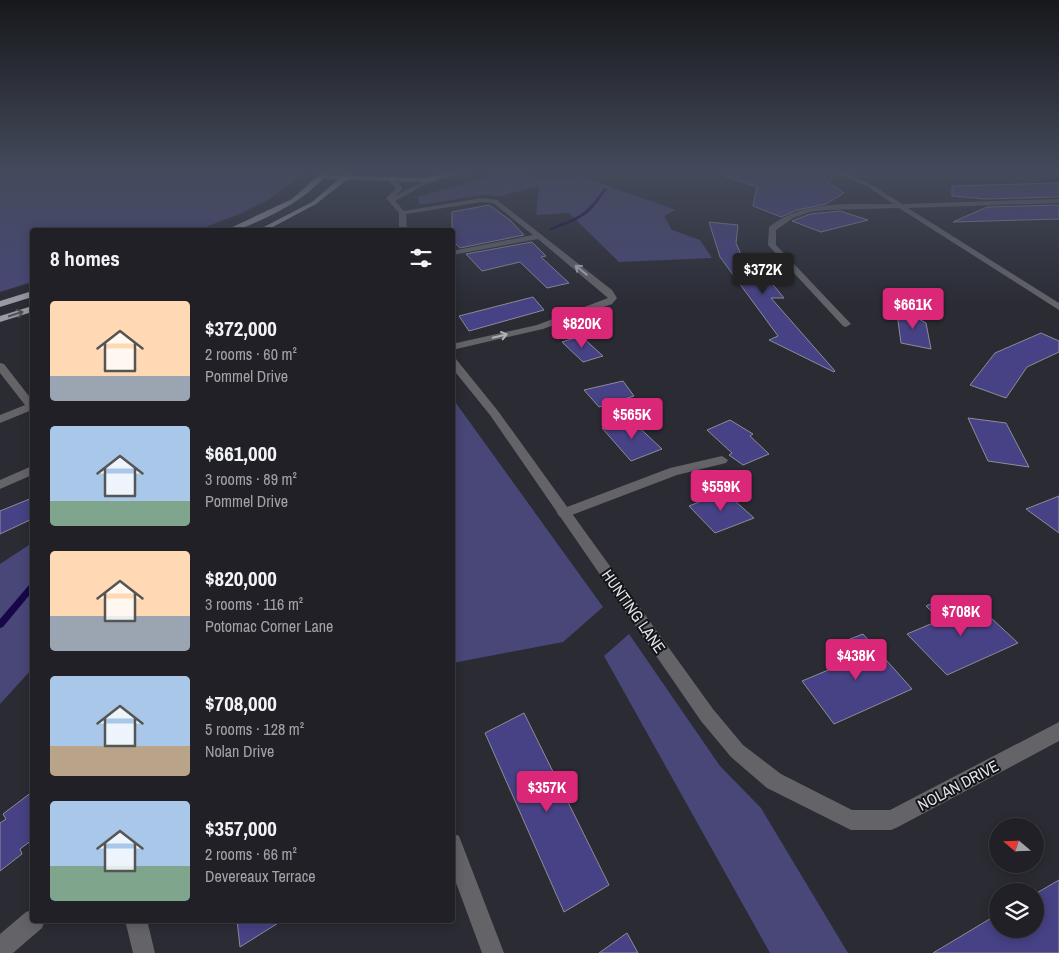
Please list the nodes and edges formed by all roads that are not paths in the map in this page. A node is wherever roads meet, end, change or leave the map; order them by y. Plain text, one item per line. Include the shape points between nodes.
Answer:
1 (258, 216) edge
2 (288, 216) edge
3 (515, 216) edge
4 (789, 216) edge
5 (918, 216) edge
6 (234, 228) edge
7 (266, 228) edge
8 (540, 236) junction
9 (455, 252) edge
10 (30, 295) edge
11 (0, 304) edge
12 (1059, 306) edge
13 (30, 310) edge
14 (0, 319) edge
15 (846, 324) dead end
16 (455, 347) edge
17 (455, 365) edge
18 (0, 366) edge
19 (30, 404) edge
20 (30, 408) edge
21 (0, 419) edge
22 (722, 460) dead end
23 (30, 471) edge
24 (0, 485) edge
25 (564, 512) junction
26 (1059, 731) edge
27 (852, 820) joint
28 (455, 851) edge
29 (30, 923) edge
30 (137, 923) edge
31 (0, 949) edge
32 (144, 953) edge
33 (493, 953) edge

1 - 6 main road
2 - 7 main road
3 - 8 street
4 - 15 street via 772,229 772,244
5 - 12 street
8 - 9 street
16 -> 8 street via 540,327 613,298
10 - 11 main road
14 -> 13 main road
17 - 25 street, HUNTING LANE via 494,413
18 - 19 street
20 - 21 street
22 - 25 street via 674,471
23 - 24 street
25 - 27 street, HUNTING LANE via 707,715 737,750 774,781
26 - 27 street, NOLAN DRIVE via 892,820
28 - 33 street
29 - 31 street
30 - 32 street

